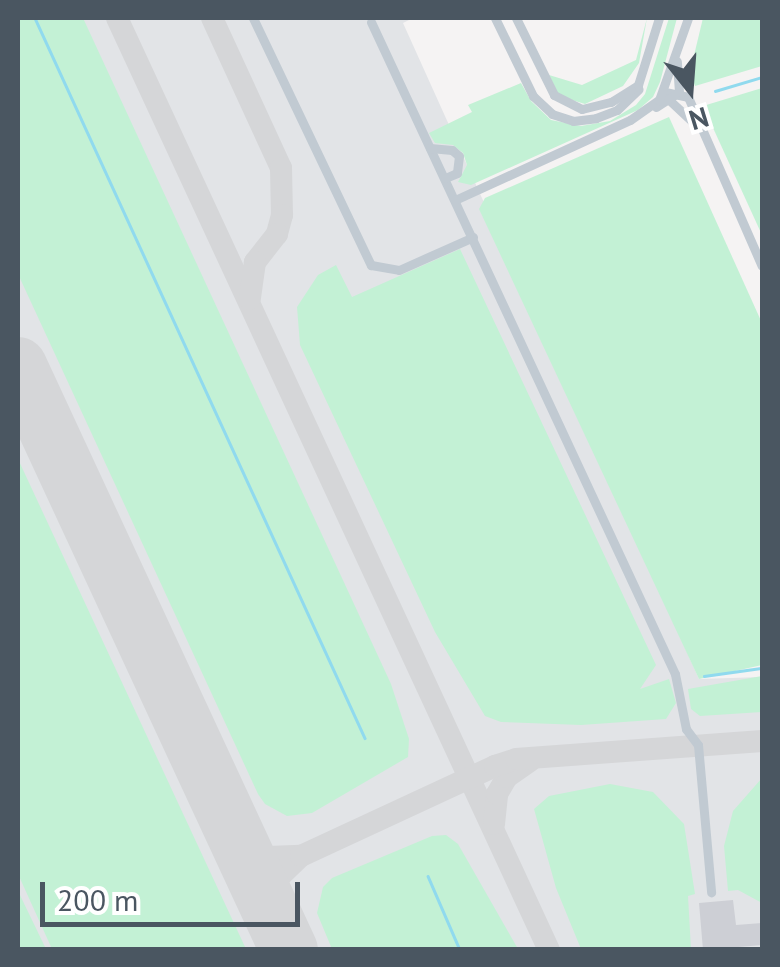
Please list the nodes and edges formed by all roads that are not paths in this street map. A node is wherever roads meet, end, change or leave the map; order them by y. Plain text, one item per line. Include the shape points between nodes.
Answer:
1 (253, 18) edge
2 (495, 18) edge
3 (516, 18) edge
4 (659, 18) edge
5 (688, 18) edge
6 (370, 19) edge
7 (677, 58) junction
8 (644, 76) junction
9 (679, 92) junction
10 (667, 96) junction
11 (697, 126) junction
12 (430, 148) junction
13 (445, 178) junction
14 (455, 200) junction
15 (473, 237) junction
16 (762, 266) edge
17 (710, 892) dead end

1 - 15 street via 371,265 399,270
2 - 8 street via 533,96 561,118 584,120 616,110
3 - 8 street via 546,83 565,104 602,106
4 - 8 street
5 - 7 street
6 - 12 street
7 - 9 street
7 - 10 street
9 - 10 street
9 - 11 street via 688,96
10 - 11 street
10 - 14 street
11 - 16 street
12 - 13 street
12 - 13 street via 459,156 460,170
13 - 14 street
14 - 15 street
15 - 17 street via 676,674 686,729 698,745

